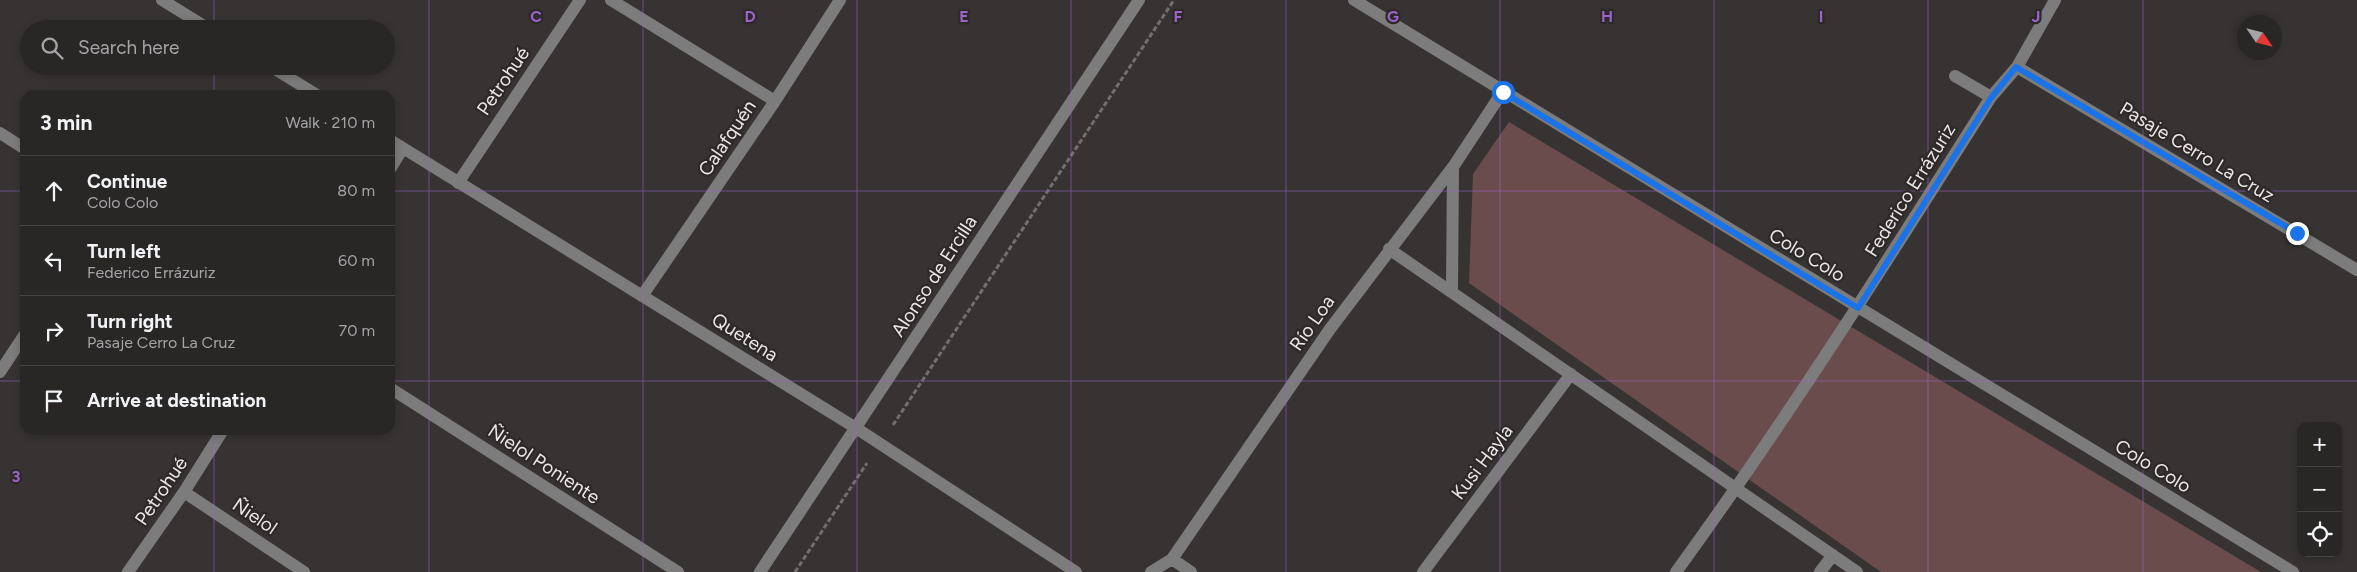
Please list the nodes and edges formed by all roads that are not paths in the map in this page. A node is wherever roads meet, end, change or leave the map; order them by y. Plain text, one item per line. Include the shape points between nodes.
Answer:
1 (162, 0) edge
2 (580, 0) edge
3 (611, 0) edge
4 (840, 0) edge
5 (1139, 0) edge
6 (1354, 0) edge
7 (2055, 0) edge
8 (194, 20) edge
9 (2016, 67) junction
10 (285, 75) edge
11 (1955, 76) dead end
12 (309, 90) edge
13 (1503, 92) junction
14 (1991, 98) junction
15 (776, 101) junction
16 (0, 133) edge
17 (395, 143) edge
18 (20, 146) edge
19 (403, 148) junction
20 (395, 161) edge
21 (1453, 167) junction
22 (458, 183) junction
23 (1390, 248) junction
24 (2357, 270) edge
25 (1452, 291) junction
26 (642, 296) junction
27 (1858, 308) junction
28 (20, 342) edge
29 (0, 372) edge
30 (1571, 374) junction
31 (395, 391) edge
32 (856, 428) junction
33 (220, 435) edge
34 (1737, 488) junction
35 (184, 492) junction
36 (1833, 555) junction
37 (1172, 559) junction
38 (128, 572) edge
39 (304, 572) edge
40 (678, 572) edge
41 (760, 572) edge
42 (1076, 572) edge
43 (1151, 572) edge
44 (1191, 572) edge
45 (1423, 572) edge
46 (1676, 572) edge
47 (1820, 572) edge
48 (1857, 572) edge
49 (2293, 572) edge

1 - 8 street
2 - 22 street, Petrohué
3 - 15 street
4 - 15 street, Calafquén
5 - 32 street, Alonso de Ercilla
6 - 13 street, Colo Colo
7 - 9 street, Federico Errázuriz
9 - 14 street, Federico Errázuriz
9 - 24 street, Pasaje Cerro La Cruz
10 - 12 street
11 - 14 street
13 - 21 street, Río Loa
13 - 27 street, Colo Colo
14 - 27 street, Federico Errázuriz
15 - 26 street, Calafquén
16 - 18 street
17 - 19 street, Quetena
19 - 20 street
19 - 22 street, Quetena
21 - 23 street, Río Loa
21 - 25 street
22 - 26 street, Quetena
23 - 25 street
23 - 37 street, Río Loa via 1330,329
25 - 30 street
26 - 32 street, Quetena
27 - 34 street, Federico Errázuriz
27 - 49 street, Colo Colo
28 - 29 street
30 - 34 street
30 - 45 street, Kusi Hayla
31 - 40 street, Ñielol Poniente
32 - 41 street, Alonso de Ercilla
32 - 42 street, Quetena
33 - 35 street, Petrohué
34 - 36 street
34 - 46 street, Federico Errázuriz
35 - 38 street, Petrohué
35 - 39 street, Ñielol
36 - 47 street
36 - 48 street
37 - 43 street, Río Loa
37 - 44 street

